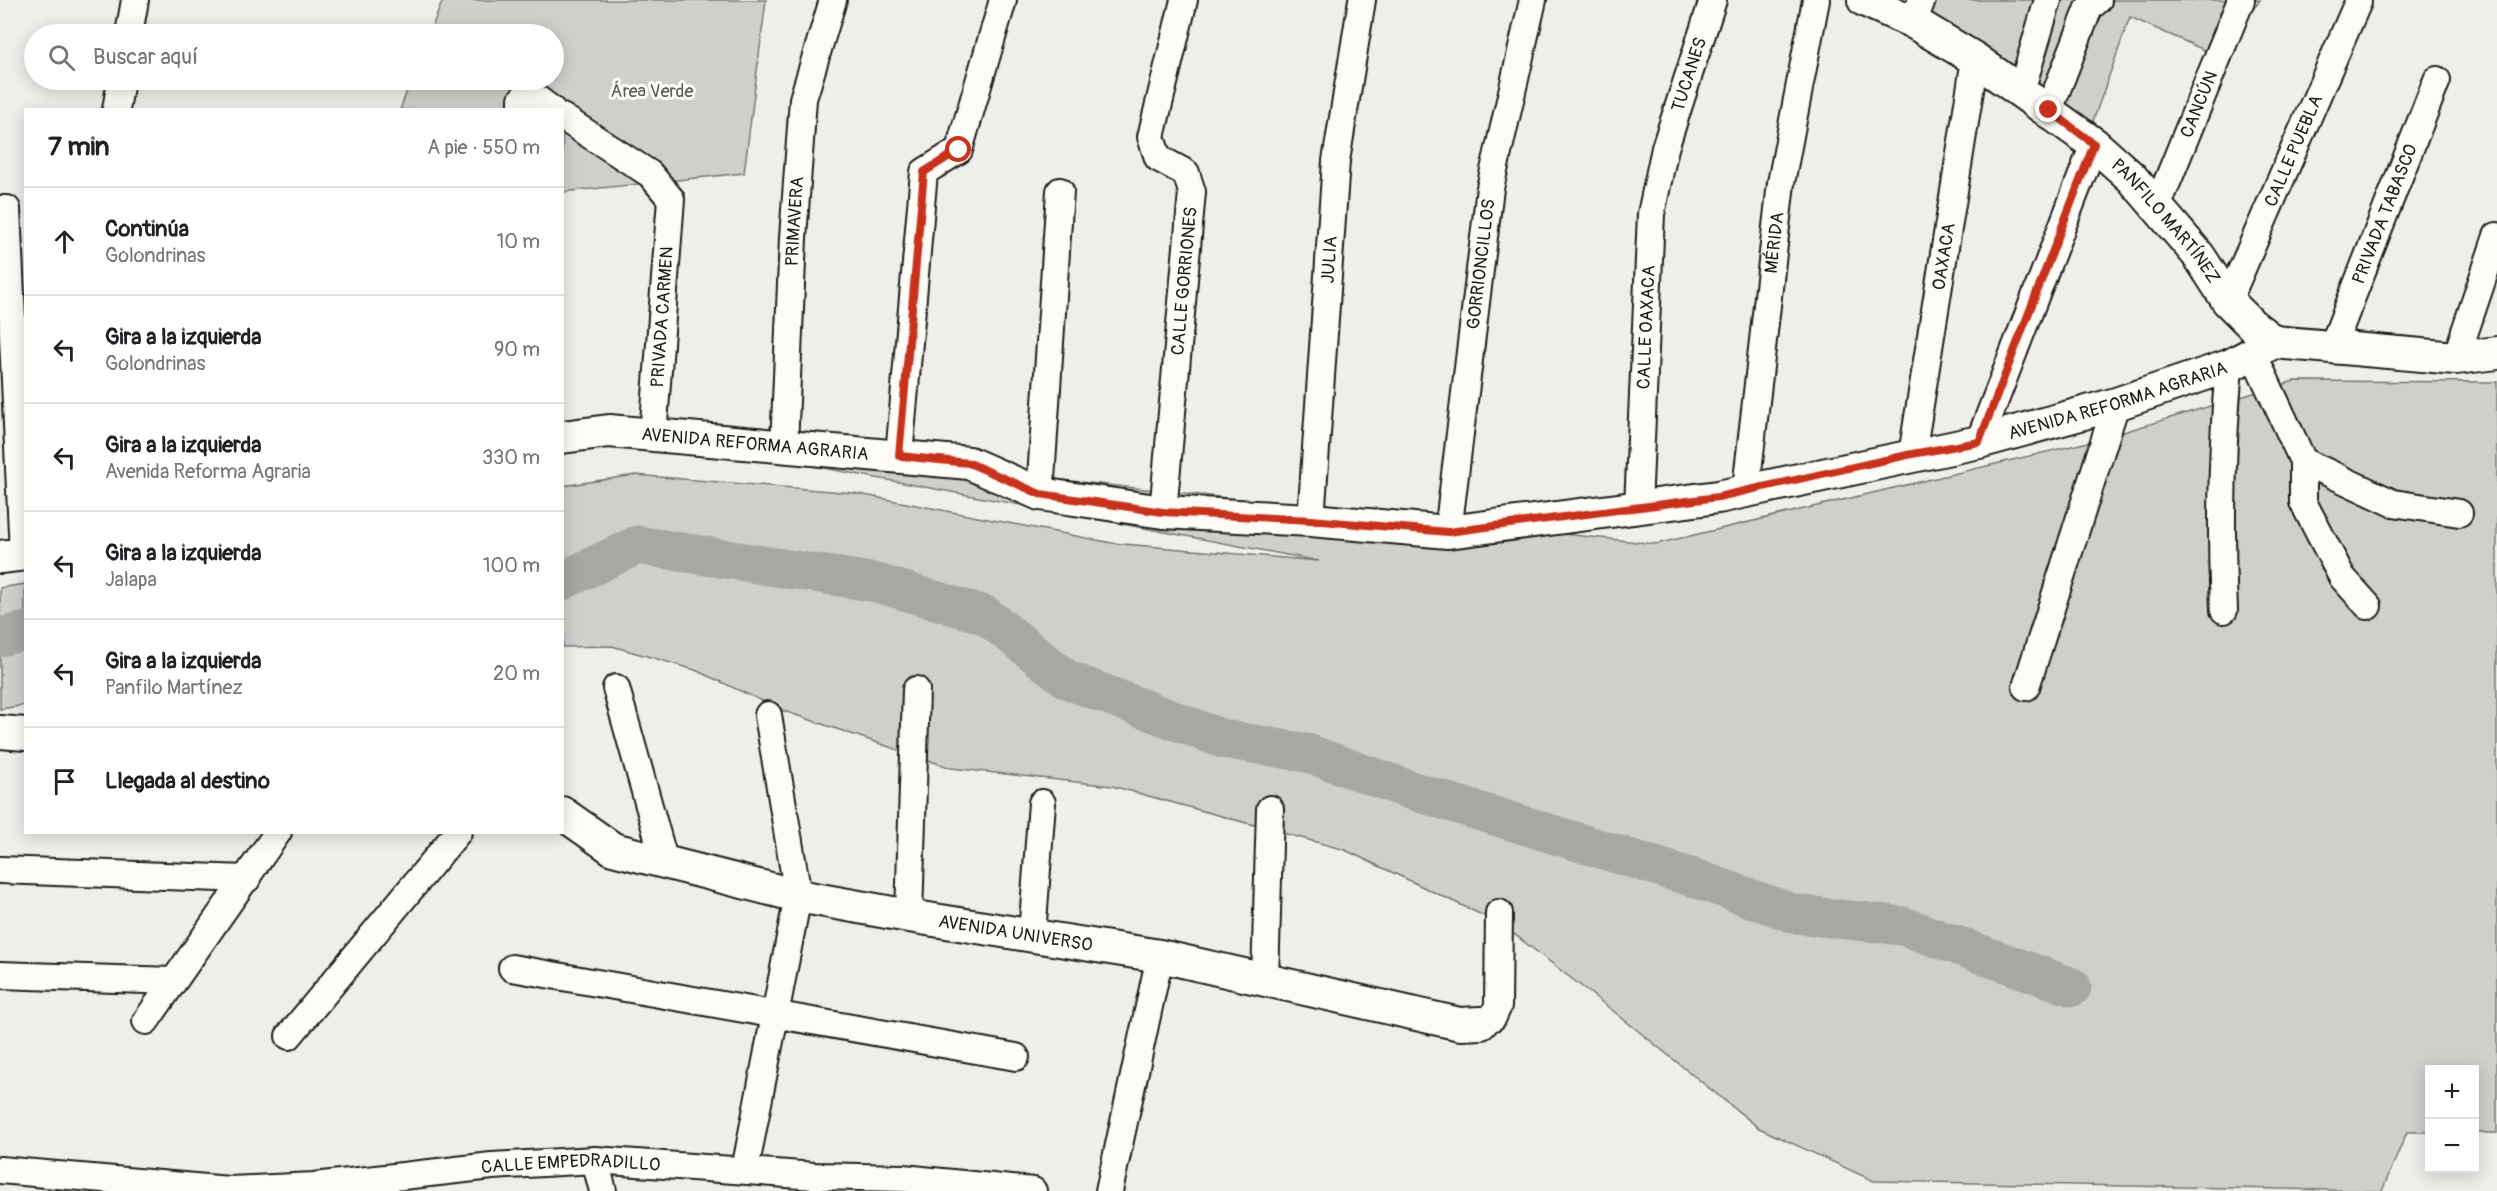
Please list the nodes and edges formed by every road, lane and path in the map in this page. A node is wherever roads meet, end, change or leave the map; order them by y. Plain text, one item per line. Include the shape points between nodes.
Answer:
1 (135, 0) edge
2 (833, 0) edge
3 (1003, 0) edge
4 (1184, 0) edge
5 (1362, 0) edge
6 (1533, 0) edge
7 (1713, 0) edge
8 (1816, 0) edge
9 (1864, 0) edge
10 (2048, 0) edge
11 (2097, 0) edge
12 (2241, 0) edge
13 (2358, 2) dead end
14 (1917, 11) edge
15 (131, 24) edge
16 (1975, 59) junction
17 (2438, 80) dead end
18 (119, 90) edge
19 (2021, 91) junction
20 (116, 108) edge
21 (522, 108) edge
22 (549, 108) edge
23 (2049, 110) junction
24 (564, 118) edge
25 (2094, 144) junction
26 (1665, 148) joint
27 (1060, 191) dead end
28 (2157, 207) junction
29 (3, 209) edge
30 (2497, 236) edge
31 (2228, 301) junction
32 (2332, 348) junction
33 (2497, 353) edge
34 (2252, 354) junction
35 (2456, 358) junction
36 (2116, 404) junction
37 (653, 436) junction
38 (564, 437) edge
39 (1979, 442) junction
40 (784, 447) junction
41 (1912, 454) junction
42 (899, 456) junction
43 (2303, 461) junction
44 (1746, 489) junction
45 (1040, 494) junction
46 (1638, 507) junction
47 (1163, 512) junction
48 (2459, 513) dead end
49 (1311, 520) junction
50 (1448, 532) junction
51 (16, 555) edge
52 (2368, 606) dead end
53 (2224, 610) dead end
54 (2026, 687) dead end
55 (616, 688) dead end
56 (916, 690) dead end
57 (768, 715) dead end
58 (0, 732) edge
59 (24, 734) edge
60 (1042, 804) dead end
61 (1270, 810) dead end
62 (564, 814) edge
63 (277, 834) edge
64 (456, 834) edge
65 (665, 863) junction
66 (0, 870) edge
67 (247, 879) junction
68 (798, 896) junction
69 (1499, 913) dead end
70 (909, 916) junction
71 (1032, 935) junction
72 (1160, 956) junction
73 (512, 968) dead end
74 (0, 975) edge
75 (173, 981) junction
76 (1265, 981) junction
77 (774, 1015) junction
78 (146, 1021) dead end
79 (1481, 1023) joint
80 (289, 1036) dead end
81 (1016, 1057) dead end
82 (595, 1160) junction
83 (0, 1170) edge
84 (745, 1170) junction
85 (49, 1182) edge
86 (905, 1184) edge
87 (229, 1191) edge
88 (603, 1191) edge
89 (1033, 1191) edge
90 (1109, 1191) edge

1 - 15 street
2 - 40 street, PRIMAVERA via 803,99
3 - 42 street via 959,150 924,172
4 - 47 street, CALLE GORRIONES via 1151,137 1158,158 1186,173 1192,192
5 - 49 street, JULIA via 1336,161
6 - 50 street, GORRIONCILLOS via 1490,188
7 - 26 street, TUCANES
8 - 44 street, MÉRIDA via 1781,183
9 - 14 street, PANFILO MARTÍNEZ
10 - 19 street
11 - 23 street via 2089,8
12 - 28 street, CANCÚN
13 - 31 street, CALLE PUEBLA
14 - 16 street, PANFILO MARTÍNEZ
16 - 19 street, PANFILO MARTÍNEZ
16 - 41 street, OAXACA
17 - 32 street, PRIVADA TABASCO
18 - 20 street
19 - 23 street, PANFILO MARTÍNEZ
21 - 22 street via 522,99 532,95
23 - 25 street, PANFILO MARTÍNEZ
24 - 37 street, PRIVADA CARMEN via 650,174 671,199
25 - 28 street, PANFILO MARTÍNEZ
25 - 39 street
26 - 46 street, CALLE OAXACA via 1651,214
27 - 45 street
28 - 31 street, PANFILO MARTÍNEZ via 2199,256
29 - 51 street
30 - 35 street
31 - 34 street, PANFILO MARTÍNEZ via 2252,325
32 - 34 street, AVENIDA REFORMA AGRARIA
32 - 35 street, AVENIDA REFORMA AGRARIA
33 - 35 street, AVENIDA REFORMA AGRARIA
34 - 36 street, AVENIDA REFORMA AGRARIA
34 - 43 street
34 - 53 street via 2224,425
36 - 39 street, AVENIDA REFORMA AGRARIA
36 - 54 street
37 - 38 street, AVENIDA REFORMA AGRARIA via 609,431
37 - 40 street, AVENIDA REFORMA AGRARIA
39 - 41 street, AVENIDA REFORMA AGRARIA
40 - 42 street, AVENIDA REFORMA AGRARIA
41 - 44 street, AVENIDA REFORMA AGRARIA
42 - 45 street, AVENIDA REFORMA AGRARIA via 969,463
43 - 48 street via 2393,504
43 - 52 street via 2303,502 2342,577
44 - 46 street, AVENIDA REFORMA AGRARIA via 1718,497
45 - 47 street, AVENIDA REFORMA AGRARIA
46 - 50 street, AVENIDA REFORMA AGRARIA
47 - 49 street, AVENIDA REFORMA AGRARIA
49 - 50 street, AVENIDA REFORMA AGRARIA
55 - 65 street
56 - 70 street
57 - 68 street
58 - 59 street
60 - 71 street
61 - 76 street
62 - 65 street, AVENIDA UNIVERSO via 614,849
63 - 67 street
64 - 80 street
65 - 68 street, AVENIDA UNIVERSO
66 - 67 street
67 - 75 street
68 - 70 street, AVENIDA UNIVERSO
68 - 77 street
69 - 79 street via 1498,1006 1493,1017
70 - 71 street, AVENIDA UNIVERSO
71 - 72 street, AVENIDA UNIVERSO
72 - 76 street, AVENIDA UNIVERSO
72 - 90 street
73 - 77 street
74 - 75 street
75 - 78 street
76 - 79 street, AVENIDA UNIVERSO via 1460,1024
77 - 81 street
77 - 84 street
82 - 84 street, CALLE EMPEDRADILLO
82 - 87 street, CALLE EMPEDRADILLO
82 - 88 street
83 - 85 street, CALLE EMPEDRADILLO
84 - 86 street, CALLE EMPEDRADILLO
85 - 87 street, CALLE EMPEDRADILLO
86 - 89 street, CALLE EMPEDRADILLO

